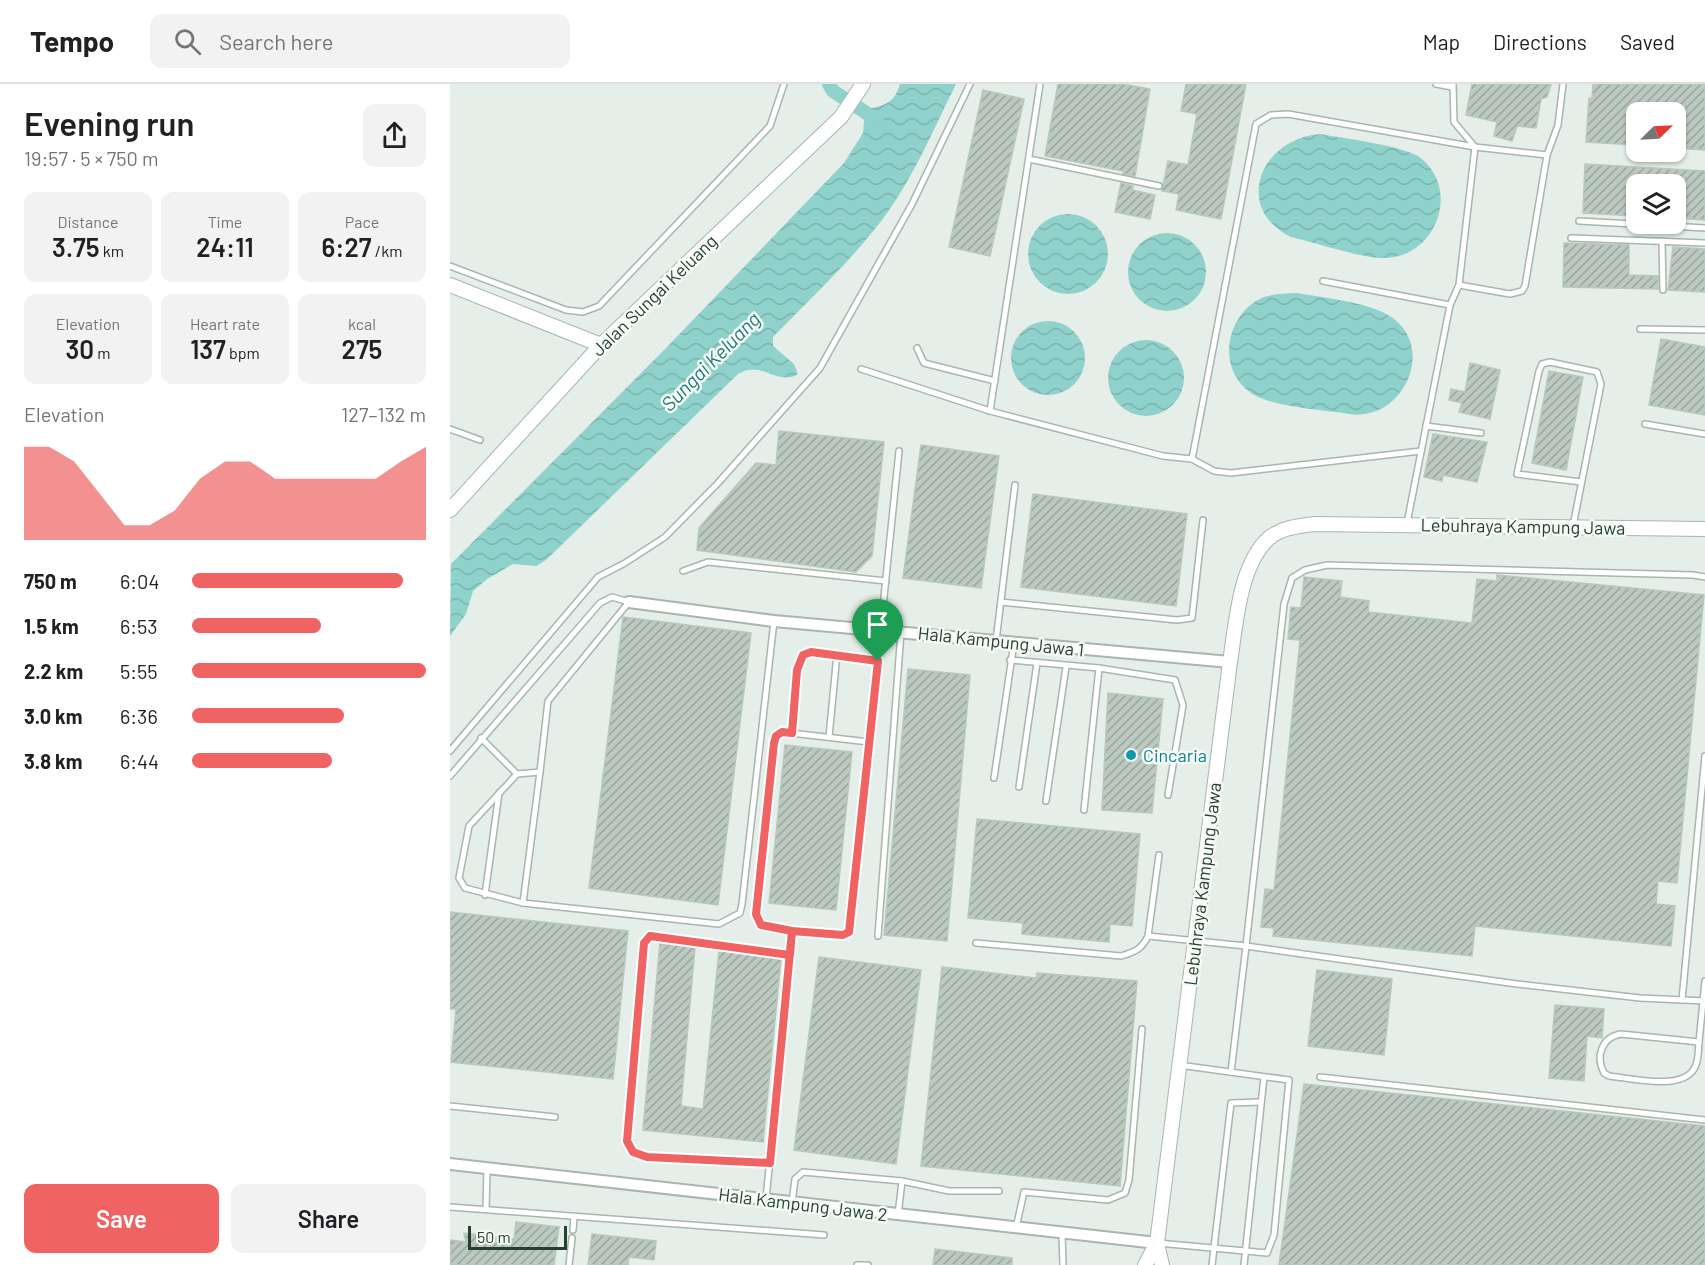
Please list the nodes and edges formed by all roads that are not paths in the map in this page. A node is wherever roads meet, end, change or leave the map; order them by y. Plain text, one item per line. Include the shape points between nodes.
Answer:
1 (784, 84) edge
2 (863, 84) edge
3 (970, 84) edge
4 (1040, 84) edge
5 (1436, 84) edge
6 (1563, 84) edge
7 (1452, 86) edge
8 (1476, 147) junction
9 (1547, 155) junction
10 (1029, 159) junction
11 (1159, 186) dead end
12 (1579, 221) dead end
13 (1705, 228) edge
14 (1571, 238) dead end
15 (1662, 241) junction
16 (1705, 243) edge
17 (450, 266) edge
18 (1323, 281) dead end
19 (450, 285) edge
20 (1458, 285) junction
21 (1663, 290) dead end
22 (1450, 305) junction
23 (1640, 329) dead end
24 (1705, 330) edge
25 (601, 345) junction
26 (917, 348) dead end
27 (861, 369) dead end
28 (995, 381) junction
29 (990, 411) junction
30 (1645, 424) dead end
31 (1426, 426) junction
32 (450, 429) edge
33 (1481, 433) dead end
34 (1705, 434) edge
35 (480, 440) dead end
36 (899, 451) dead end
37 (1421, 451) junction
38 (1192, 459) junction
39 (1581, 482) junction
40 (1015, 485) dead end
41 (450, 510) edge
42 (1203, 520) dead end
43 (1407, 525) junction
44 (1573, 526) junction
45 (1705, 529) edge
46 (684, 571) dead end
47 (1705, 577) edge
48 (886, 581) junction
49 (629, 602) junction
50 (1001, 602) junction
51 (774, 621) junction
52 (882, 629) junction
53 (901, 631) junction
54 (996, 641) junction
55 (1014, 643) junction
56 (837, 654) junction
57 (1010, 660) junction
58 (878, 661) junction
59 (1230, 662) junction
60 (1037, 663) junction
61 (1066, 667) junction
62 (1099, 668) junction
63 (792, 733) junction
64 (829, 737) junction
65 (481, 738) junction
66 (868, 742) junction
67 (450, 751) edge
68 (1705, 756) edge
69 (540, 772) junction
70 (517, 774) junction
71 (450, 776) edge
72 (994, 778) dead end
73 (1019, 788) dead end
74 (500, 791) junction
75 (1167, 795) dead end
76 (1046, 801) dead end
77 (1084, 810) dead end
78 (1159, 855) dead end
79 (484, 895) junction
80 (523, 903) junction
81 (792, 931) junction
82 (878, 936) dead end
83 (1148, 936) junction
84 (1195, 940) junction
85 (976, 943) dead end
86 (1246, 946) junction
87 (790, 955) junction
88 (1705, 981) edge
89 (1682, 1000) junction
90 (1704, 1001) edge
91 (1142, 1029) dead end
92 (1699, 1042) junction
93 (1179, 1065) junction
94 (1231, 1072) junction
95 (1264, 1077) junction
96 (1320, 1077) dead end
97 (1261, 1102) junction
98 (450, 1106) edge
99 (555, 1117) dead end
100 (1705, 1120) edge
101 (770, 1163) junction
102 (450, 1164) edge
103 (488, 1169) junction
104 (902, 1181) junction
105 (999, 1191) dead end
106 (766, 1199) junction
107 (792, 1203) junction
108 (450, 1207) edge
109 (486, 1208) junction
110 (898, 1215) junction
111 (574, 1217) junction
112 (1015, 1229) junction
113 (573, 1230) dead end
114 (824, 1235) dead end
115 (1062, 1235) junction
116 (572, 1238) dead end
117 (1157, 1243) junction
118 (1213, 1249) junction
119 (1245, 1252) junction
120 (569, 1265) edge
121 (857, 1265) edge
122 (868, 1265) edge
123 (1063, 1265) edge
124 (1145, 1265) edge
125 (1162, 1265) edge
126 (1212, 1265) edge
127 (1244, 1265) edge

1 - 17 lane via 770,126 599,306 583,312 566,310
2 - 25 street, Jalan Sungai Keluang via 841,117
3 - 67 lane via 912,204 820,368 665,537 598,577
4 - 10 lane
5 - 7 lane
6 - 9 lane via 1558,125
7 - 8 lane via 1454,122
8 - 9 lane
8 - 20 lane
8 - 38 lane via 1288,114 1271,115 1256,124
9 - 20 lane via 1522,291 1510,294
10 - 11 lane
10 - 28 lane
12 - 13 lane
14 - 15 lane
15 - 16 lane
15 - 21 lane
18 - 22 lane
19 - 25 street
20 - 22 lane
22 - 31 lane
23 - 24 lane
25 - 41 street, Jalan Sungai Keluang
26 - 28 lane via 924,363
27 - 29 lane
28 - 29 lane
29 - 38 lane via 1163,456
30 - 34 lane
31 - 33 lane
31 - 37 lane
32 - 35 lane
36 - 48 lane
37 - 38 lane via 1230,473 1214,471
37 - 43 lane
39 - 39 lane via 1601,379 1597,372 1550,362 1542,364 1517,474
39 - 44 lane
40 - 50 lane
42 - 50 lane via 1192,618 1177,620
43 - 44 street, Lebuhraya Kampung Jawa
43 - 59 street, Lebuhraya Kampung Jawa via 1314,524 1295,526 1270,538 1258,552 1242,589
44 - 45 street, Lebuhraya Kampung Jawa
46 - 48 lane via 708,562
47 - 86 lane via 1327,565 1292,578 1284,604
48 - 52 lane
49 - 51 street, Hala Kampung Jawa 1
49 - 65 lane via 612,597 600,603
49 - 69 lane via 548,701
50 - 54 lane
51 - 52 street, Hala Kampung Jawa 1
51 - 80 lane via 740,913 719,924
52 - 53 street, Hala Kampung Jawa 1
52 - 58 lane
53 - 54 street, Hala Kampung Jawa 1
53 - 82 lane
54 - 55 street, Hala Kampung Jawa 1
55 - 57 lane
55 - 59 street, Hala Kampung Jawa 1
56 - 58 lane
56 - 63 lane via 803,655 797,670
56 - 64 lane
57 - 60 lane
57 - 72 lane
58 - 66 lane
59 - 84 street, Lebuhraya Kampung Jawa
60 - 61 lane
60 - 73 lane
61 - 62 lane
61 - 76 lane
62 - 75 lane via 1175,680 1183,705
62 - 77 lane
63 - 64 lane
63 - 81 lane via 782,732 774,743 756,914 761,925
64 - 66 lane
65 - 70 lane
65 - 71 lane
66 - 81 lane via 849,932 843,935
68 - 89 lane
69 - 70 lane
69 - 80 lane
70 - 74 lane
74 - 79 lane
74 - 79 lane via 469,826 459,878 465,888
78 - 83 lane
79 - 80 lane
81 - 87 lane
83 - 84 lane
83 - 85 lane via 1143,947 1121,956
84 - 86 lane
84 - 93 street, Lebuhraya Kampung Jawa
86 - 89 lane via 1516,984
86 - 94 lane
87 - 101 lane
87 - 101 lane via 650,936 644,943 627,1141 633,1152 647,1157
88 - 90 lane
89 - 90 lane
90 - 92 lane
91 - 112 lane via 1125,1193 1108,1200 1024,1192
92 - 92 lane via 1694,1070 1675,1081 1609,1076 1604,1073 1600,1059 1605,1040 1611,1036
93 - 94 lane
93 - 117 street, Lebuhraya Kampung Jawa
94 - 95 lane
95 - 97 lane
95 - 119 lane via 1287,1079 1290,1084 1274,1235 1267,1253
96 - 100 lane
97 - 118 lane via 1231,1103
97 - 119 lane
98 - 99 lane
101 - 106 lane
102 - 103 street, Hala Kampung Jawa 2
103 - 106 street, Hala Kampung Jawa 2
103 - 109 lane
104 - 105 lane via 949,1191
104 - 107 lane via 803,1172 795,1179
104 - 110 lane
106 - 107 street, Hala Kampung Jawa 2
107 - 110 street, Hala Kampung Jawa 2
108 - 109 lane
109 - 111 lane
110 - 112 street, Hala Kampung Jawa 2
111 - 113 lane
111 - 114 lane
112 - 115 street, Hala Kampung Jawa 2
115 - 117 street, Hala Kampung Jawa 2
115 - 123 lane
116 - 120 lane
117 - 118 lane
117 - 124 street, Lebuhraya Kampung Jawa
117 - 125 street, Lebuhraya Kampung Jawa
118 - 119 lane
118 - 126 lane
119 - 127 lane
121 - 122 lane

